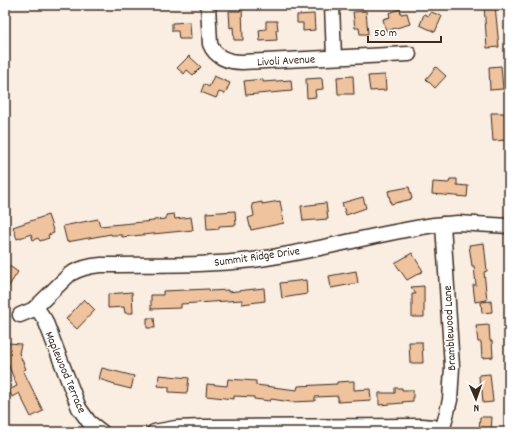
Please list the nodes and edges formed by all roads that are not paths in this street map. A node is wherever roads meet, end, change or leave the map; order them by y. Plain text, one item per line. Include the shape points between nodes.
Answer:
1 (208, 5) edge
2 (332, 5) edge
3 (408, 54) dead end
4 (334, 57) junction
5 (443, 224) junction
6 (509, 226) edge
7 (36, 307) junction
8 (20, 315) dead end
9 (443, 431) edge
10 (102, 432) edge
11 (154, 432) edge

1 - 4 street, Livoli Avenue via 210,44 215,53 225,59 242,62
2 - 4 street
3 - 4 street, Livoli Avenue
5 - 6 street, Summit Ridge Drive
5 - 7 street, Summit Ridge Drive via 241,261 89,266 70,274
5 - 9 street, Bramblewood Lane via 452,368 450,400
7 - 8 street, Summit Ridge Drive
7 - 10 street, Maplewood Terrace via 45,320 79,408 89,422
9 - 11 street via 422,426 203,427

